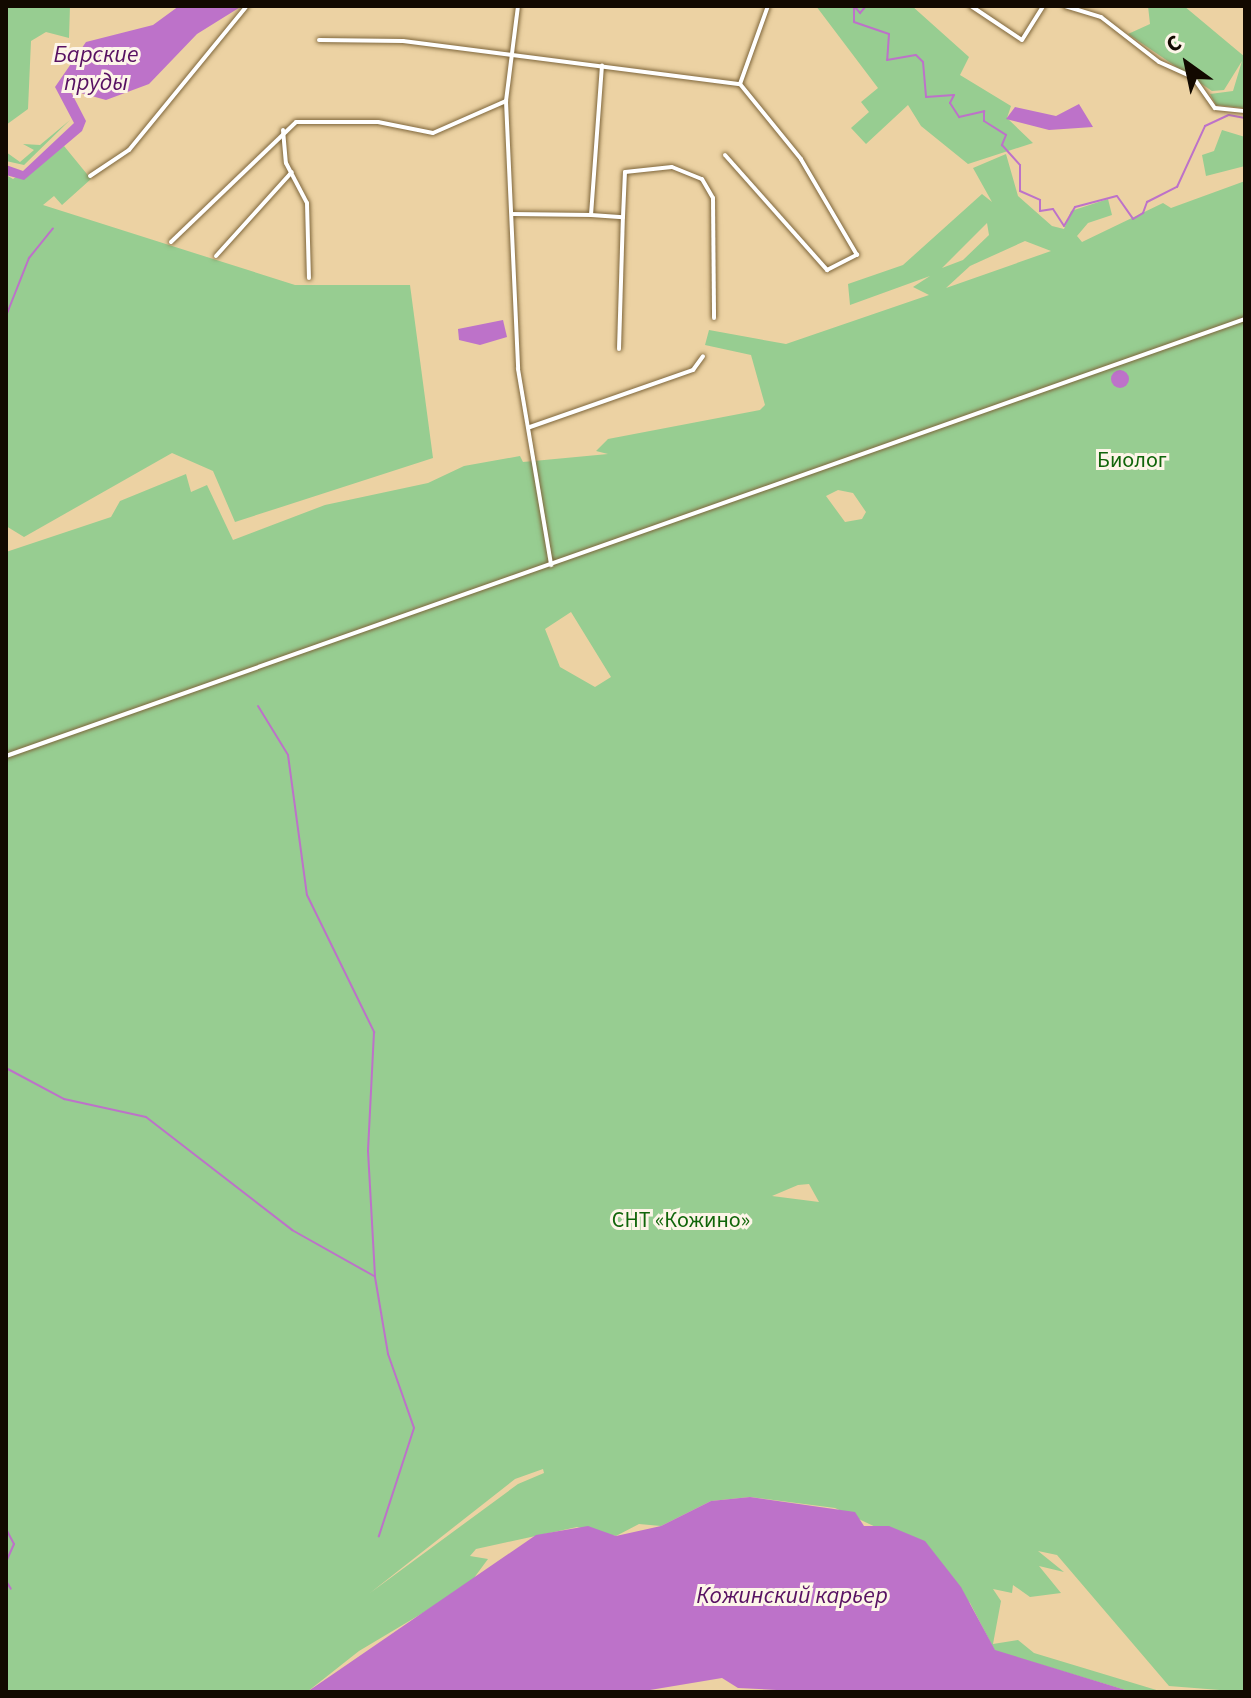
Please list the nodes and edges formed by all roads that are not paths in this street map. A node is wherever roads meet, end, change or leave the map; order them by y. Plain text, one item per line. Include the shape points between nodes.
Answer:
1 (247, 6) edge
2 (518, 6) edge
3 (768, 6) edge
4 (971, 6) edge
5 (1043, 6) edge
6 (1065, 6) edge
7 (319, 40) dead end
8 (512, 54) junction
9 (602, 65) junction
10 (740, 84) junction
11 (506, 101) junction
12 (1245, 111) edge
13 (283, 130) junction
14 (725, 155) dead end
15 (292, 172) junction
16 (90, 176) dead end
17 (513, 214) junction
18 (591, 215) junction
19 (623, 217) junction
20 (171, 242) dead end
21 (216, 256) dead end
22 (309, 278) dead end
23 (714, 318) dead end
24 (1245, 319) edge
25 (619, 349) dead end
26 (703, 356) dead end
27 (530, 427) junction
28 (551, 565) junction
29 (6, 756) edge

1 - 16 street via 129,150
2 - 8 street
3 - 10 street
4 - 5 street via 1022,40
6 - 12 street via 1101,17 1159,62 1193,77 1215,108
7 - 8 street
8 - 9 street
8 - 11 street
9 - 10 street
9 - 18 street
10 - 14 street via 801,159 857,255 827,270
11 - 13 street via 433,133 346,119 296,122
11 - 17 street
13 - 15 street
13 - 20 street
15 - 21 street
15 - 22 street via 307,203
17 - 18 street
17 - 27 street via 518,369
18 - 19 street
19 - 23 street via 625,172 672,167 702,179 713,198
19 - 25 street
24 - 28 street
26 - 27 street via 693,370
27 - 28 street
28 - 29 street

